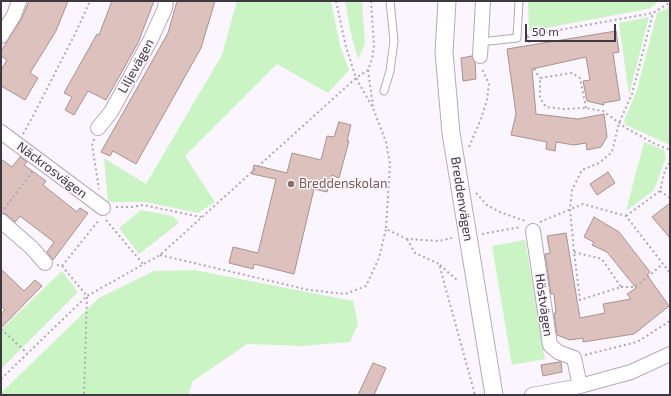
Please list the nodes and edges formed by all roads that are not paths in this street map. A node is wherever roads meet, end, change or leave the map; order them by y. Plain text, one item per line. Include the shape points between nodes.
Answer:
1 (19, 1) edge
2 (166, 1) edge
3 (390, 1) edge
4 (447, 1) edge
5 (483, 1) edge
6 (519, 1) edge
7 (1, 36) edge
8 (480, 49) joint
9 (384, 90) dead end
10 (98, 128) dead end
11 (1, 132) edge
12 (103, 212) road end
13 (1, 221) edge
14 (532, 226) road end
15 (45, 263) road end
16 (670, 355) edge
17 (580, 386) junction
18 (494, 395) edge
19 (532, 395) edge

1 - 7 street
2 - 10 street, Liljevägen via 147,46 111,112
3 - 9 lane via 394,41 390,71
4 - 18 street, Breddenvägen via 444,52 451,133
5 - 8 street
6 - 8 lane via 517,38
11 - 12 street, Näckrosvägen
13 - 15 street
14 - 17 street, Höstvägen via 550,345 558,352 574,358
16 - 17 street via 631,372
17 - 19 street

